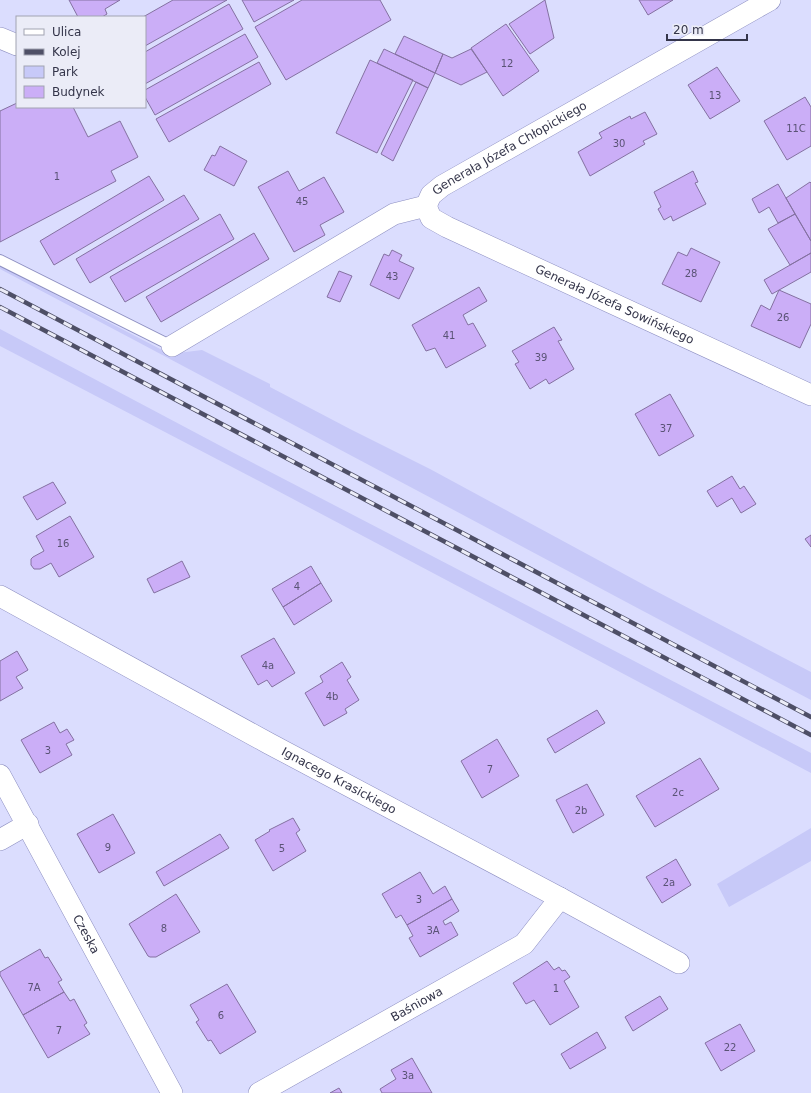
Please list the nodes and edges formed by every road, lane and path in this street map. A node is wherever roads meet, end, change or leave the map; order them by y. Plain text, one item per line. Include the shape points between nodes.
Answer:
1 (770, 0) edge
2 (0, 38) edge
3 (16, 45) edge
4 (426, 206) junction
5 (0, 260) edge
6 (172, 346) joint
7 (811, 395) edge
8 (0, 596) edge
9 (0, 775) edge
10 (28, 824) junction
11 (0, 840) edge
12 (560, 898) junction
13 (679, 963) dead end
14 (172, 1093) edge
15 (259, 1093) edge

1 - 4 street, Generała Józefa Chłopickiego via 442,186 431,194
2 - 3 street
4 - 6 street, Generała Józefa Chłopickiego via 394,214
4 - 7 street, Generała Józefa Sowińskiego via 432,218 447,227
5 - 6 lane
8 - 12 street, Ignacego Krasickiego
9 - 10 street, Czeska
10 - 11 street
10 - 14 street, Czeska
12 - 13 street, Ignacego Krasickiego
12 - 15 street, Baśniowa via 524,944

